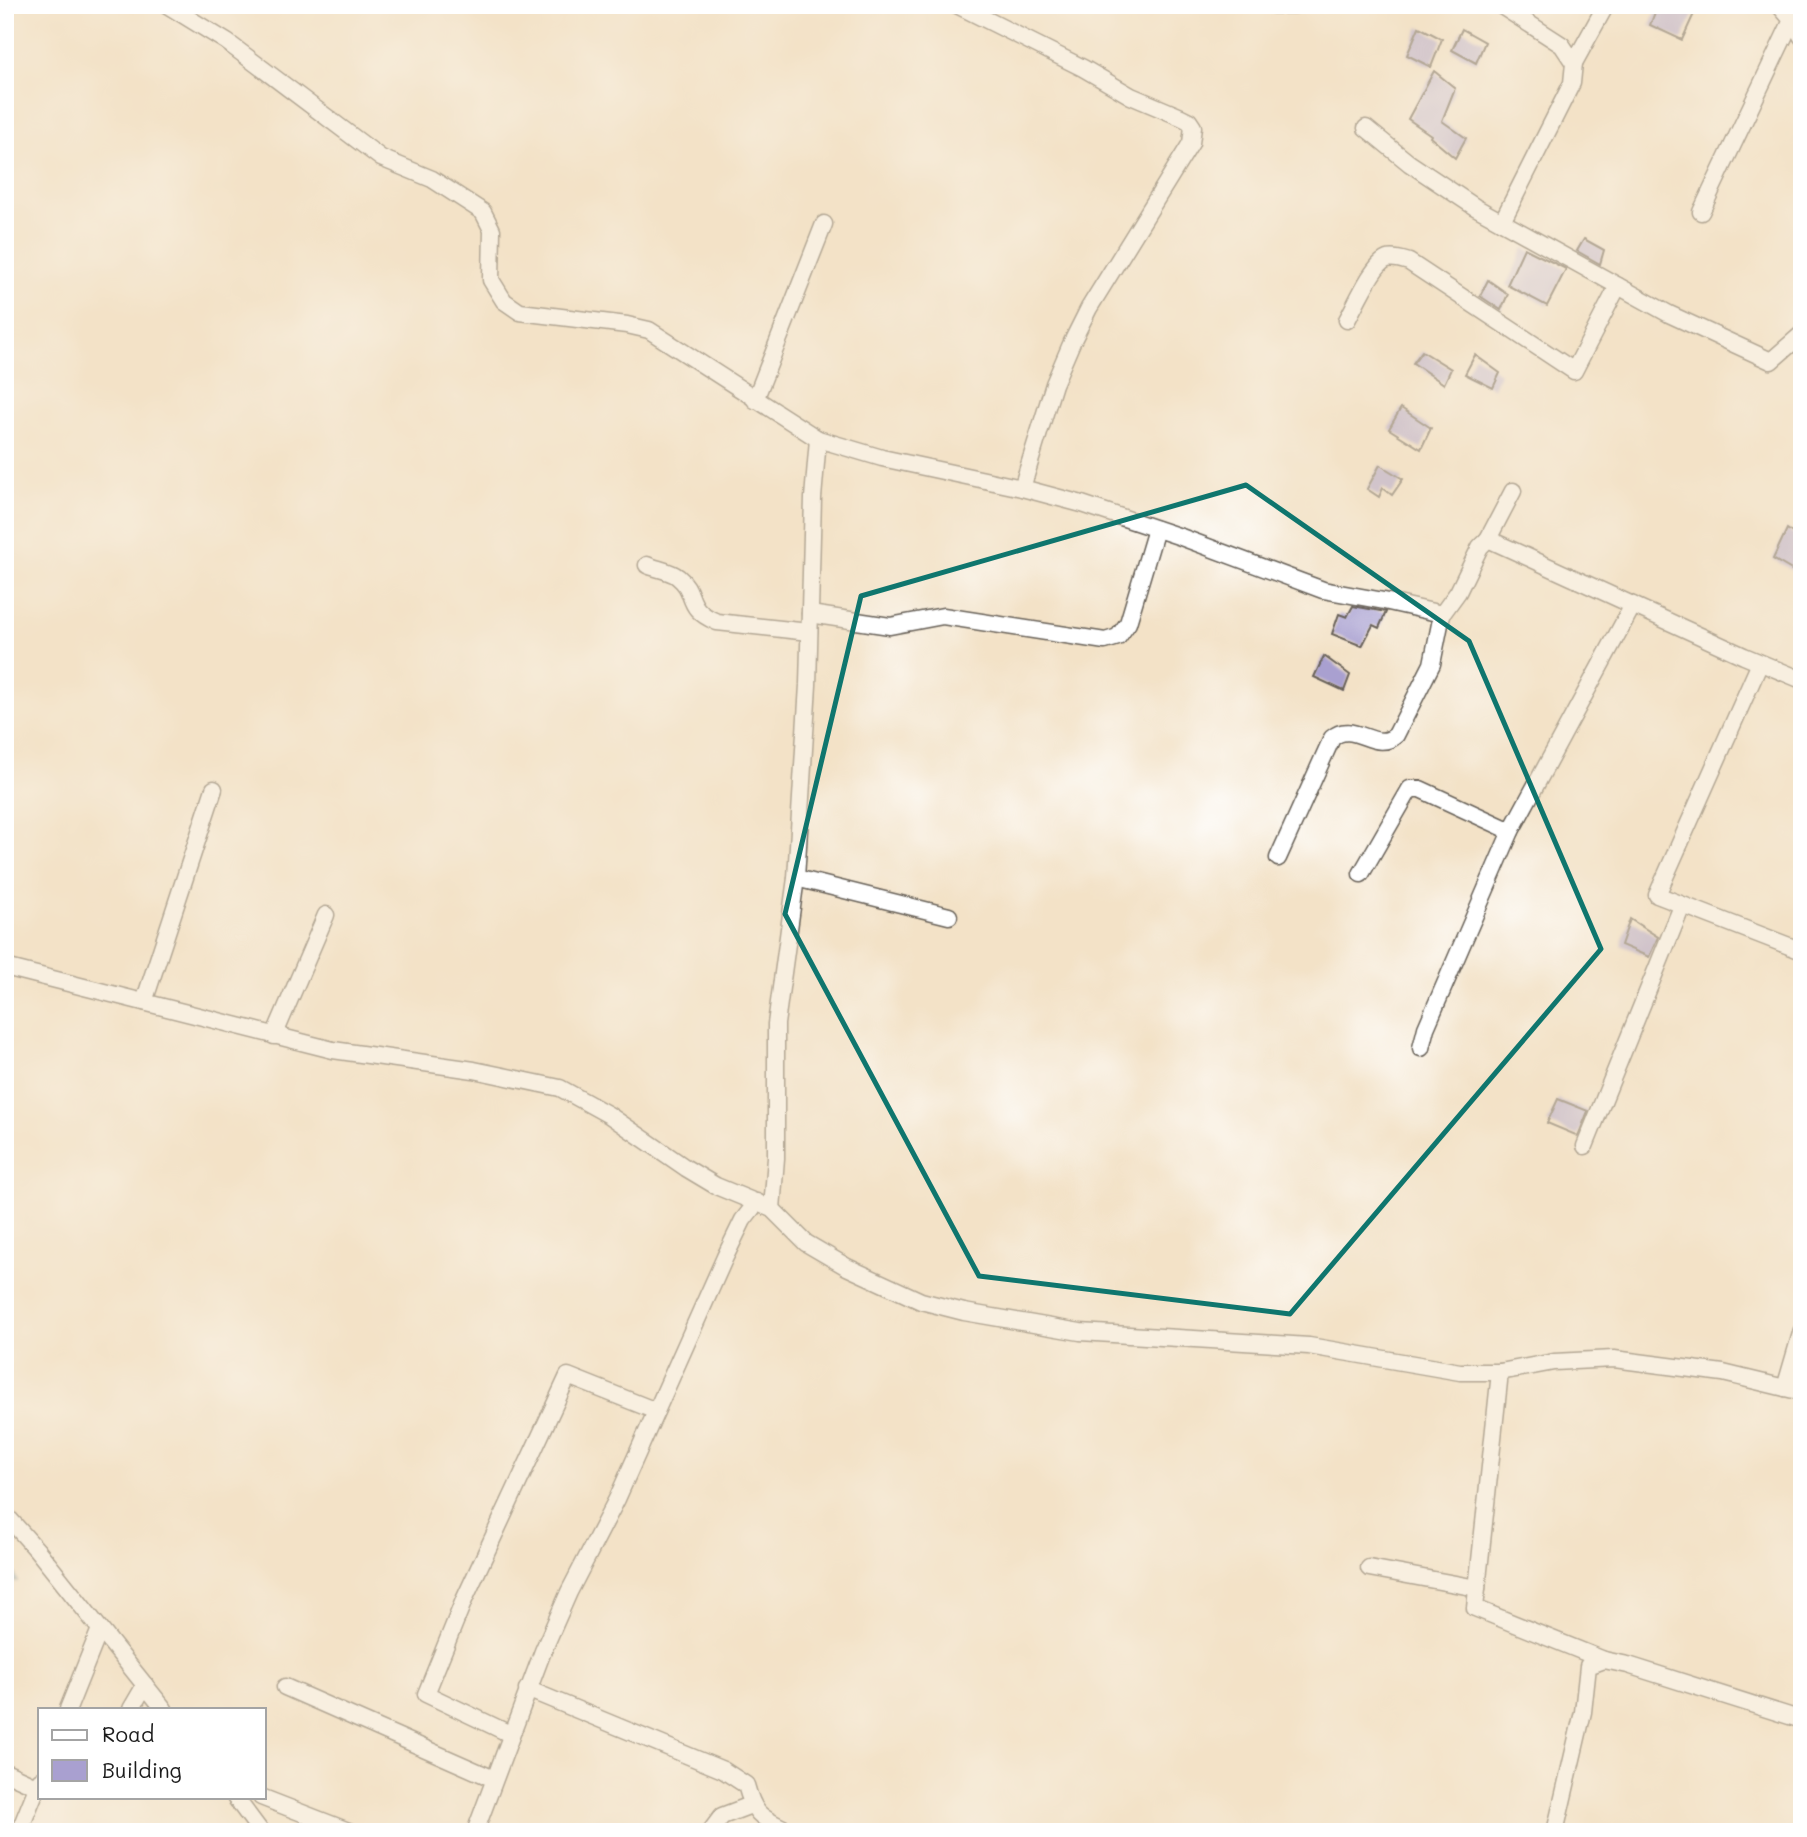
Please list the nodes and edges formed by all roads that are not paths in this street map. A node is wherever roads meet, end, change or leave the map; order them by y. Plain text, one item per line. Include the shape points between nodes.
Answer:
1 (167, 5) edge
2 (957, 5) edge
3 (1273, 5) edge
4 (1295, 5) edge
5 (1500, 5) edge
6 (1606, 5) edge
7 (1779, 5) edge
8 (1792, 20) junction
9 (1802, 37) edge
10 (1574, 63) junction
11 (1366, 128) dead end
12 (1701, 212) dead end
13 (1502, 222) junction
14 (824, 224) dead end
15 (1618, 286) junction
16 (1347, 320) dead end
17 (1802, 334) edge
18 (755, 400) junction
19 (818, 439) junction
20 (1022, 488) junction
21 (1513, 491) dead end
22 (1156, 529) junction
23 (1488, 539) junction
24 (647, 565) dead end
25 (1633, 605) junction
26 (810, 614) junction
27 (1441, 614) junction
28 (809, 632) junction
29 (1760, 663) junction
30 (1802, 680) edge
31 (214, 789) dead end
32 (1511, 831) junction
33 (1278, 858) dead end
34 (1361, 874) dead end
35 (796, 878) junction
36 (1682, 906) junction
37 (326, 915) dead end
38 (950, 916) dead end
39 (1802, 951) edge
40 (5, 967) edge
41 (144, 1002) junction
42 (274, 1036) junction
43 (1421, 1048) dead end
44 (1586, 1146) dead end
45 (764, 1206) junction
46 (1802, 1330) edge
47 (1500, 1372) junction
48 (1794, 1390) edge
49 (656, 1410) junction
50 (9, 1524) edge
51 (1369, 1568) dead end
52 (1477, 1588) junction
53 (100, 1629) junction
54 (1604, 1660) junction
55 (145, 1685) junction
56 (285, 1688) dead end
57 (527, 1689) junction
58 (68, 1708) edge
59 (132, 1708) edge
60 (163, 1708) edge
61 (1802, 1720) edge
62 (510, 1734) junction
63 (5, 1772) edge
64 (494, 1779) junction
65 (38, 1783) edge
66 (38, 1785) edge
67 (236, 1798) edge
68 (264, 1798) edge
69 (751, 1805) junction
70 (19, 1832) edge
71 (261, 1832) edge
72 (351, 1832) edge
73 (475, 1832) edge
74 (710, 1832) edge
75 (791, 1832) edge
76 (1555, 1832) edge

1 - 18 street via 227,42 381,158 432,179 483,212 492,230 491,280 504,301 520,312 649,330
2 - 20 street via 1193,127 1191,143 1072,342
3 - 4 street
5 - 10 street via 1562,45
6 - 10 street
7 - 8 street
8 - 9 street
8 - 12 street
10 - 13 street via 1572,83
11 - 13 street via 1409,163
13 - 15 street
14 - 18 street
15 - 16 street via 1574,371 1398,258 1379,264
15 - 17 street via 1771,361
18 - 19 street
19 - 20 street via 882,458
19 - 26 street
20 - 22 street
21 - 23 street
22 - 26 street via 1128,623 1118,636 1105,641 943,616 890,626
22 - 27 street via 1322,590
23 - 25 street
23 - 27 street
24 - 28 street via 678,576 695,608 717,622
25 - 29 street
25 - 32 street
26 - 28 street
27 - 33 street via 1432,664 1396,735 1382,742 1348,732 1332,738
28 - 35 street
29 - 30 street
29 - 36 street via 1657,895
31 - 41 street
32 - 34 street via 1420,789 1410,789
32 - 43 street
35 - 38 street
35 - 45 street via 776,1024 776,1158
36 - 39 street
36 - 44 street
37 - 42 street
40 - 41 street
41 - 42 street
42 - 45 street via 560,1088 716,1186
45 - 47 street via 806,1243 847,1267 921,1301 964,1312 1080,1332 1309,1346 1460,1372
45 - 49 street via 743,1220
46 - 48 street
47 - 48 street via 1554,1362 1614,1359 1723,1373
47 - 52 street
49 - 57 street
49 - 62 street via 568,1376 464,1600 426,1694
50 - 53 street
51 - 52 street
52 - 54 street via 1475,1608
53 - 55 street
53 - 58 street
54 - 61 street
54 - 76 street via 1588,1666 1583,1712
55 - 59 street
55 - 60 street
56 - 64 street
57 - 62 street
57 - 69 street via 723,1770 746,1785
62 - 64 street
63 - 65 street
64 - 73 street
66 - 70 street
67 - 71 street
68 - 72 street
69 - 74 street via 722,1816
69 - 75 street via 757,1814

